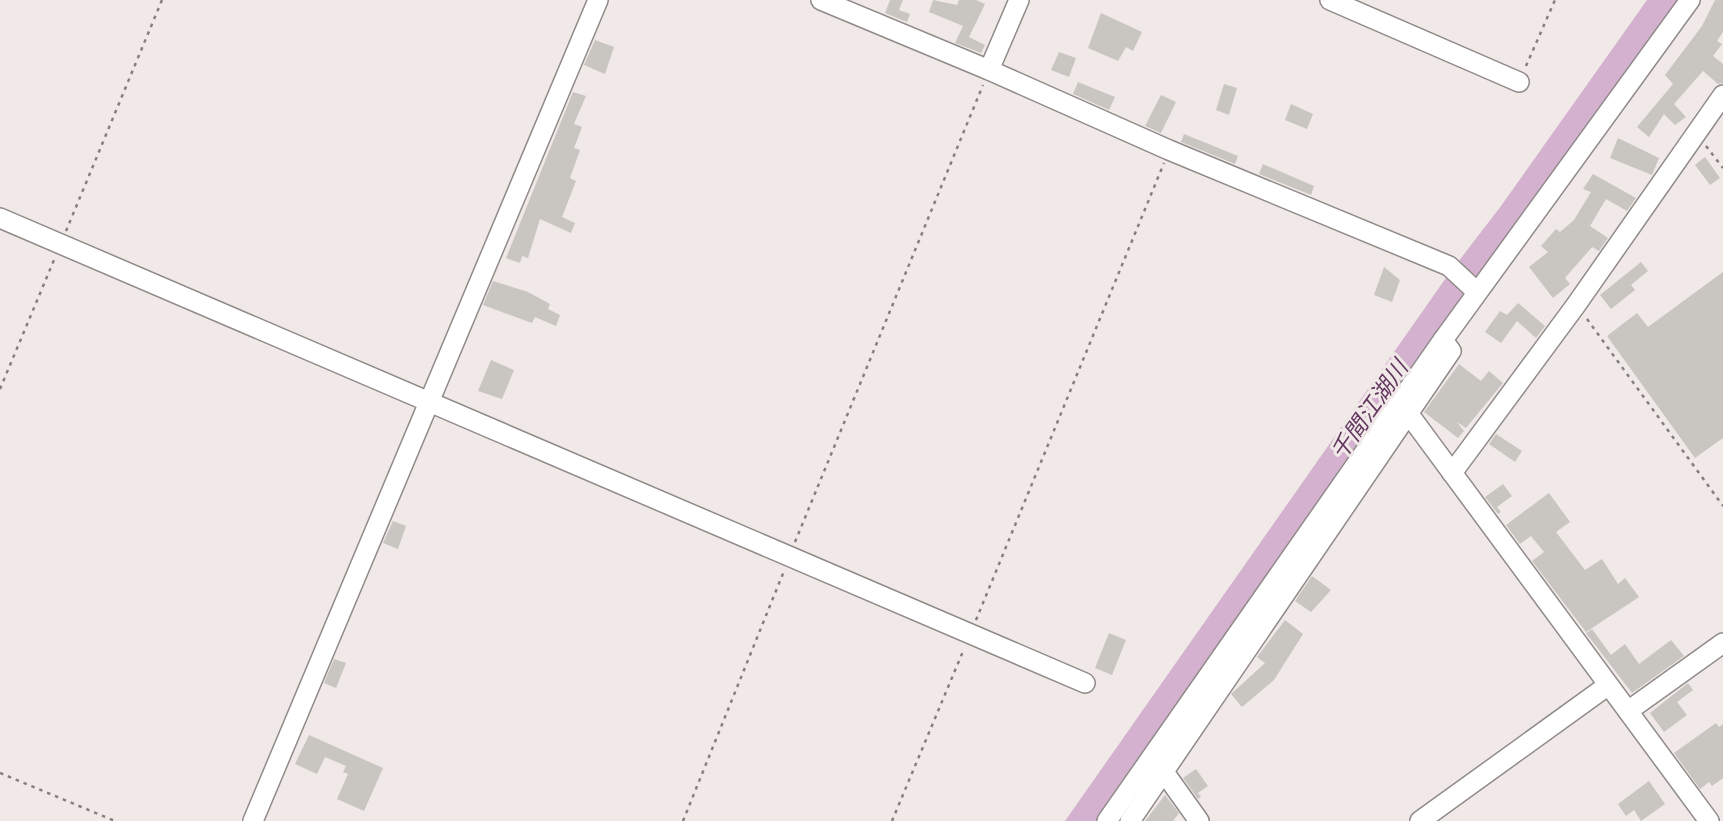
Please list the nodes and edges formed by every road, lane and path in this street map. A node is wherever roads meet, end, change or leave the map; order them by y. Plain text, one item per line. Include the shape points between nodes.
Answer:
1 (162, 0) edge
2 (598, 0) edge
3 (821, 0) edge
4 (1019, 0) edge
5 (1330, 0) edge
6 (1555, 0) edge
7 (1690, 0) edge
8 (989, 70) junction
9 (1519, 82) joint
10 (1723, 94) edge
11 (1696, 131) junction
12 (1169, 150) junction
13 (1723, 168) edge
14 (0, 218) edge
15 (60, 244) junction
16 (1474, 288) junction
17 (1576, 305) junction
18 (1443, 340) junction
19 (0, 389) edge
20 (430, 402) junction
21 (1408, 413) junction
22 (1452, 473) junction
23 (1723, 506) edge
24 (790, 555) junction
25 (970, 635) junction
26 (1723, 643) edge
27 (1085, 683) dead end
28 (1607, 686) junction
29 (1628, 711) junction
30 (1164, 772) junction
31 (0, 774) edge
32 (115, 821) edge
33 (253, 821) edge
34 (682, 821) edge
35 (892, 821) edge
36 (1107, 821) edge
37 (1130, 821) edge
38 (1199, 821) edge
39 (1420, 821) edge
40 (1709, 821) edge

1 - 15 path
2 - 20 street
3 - 8 street
4 - 8 street
5 - 9 street
6 - 9 path
7 - 16 street
8 - 12 street
8 - 24 path
10 - 11 street
11 - 13 path
11 - 17 street
12 - 16 street via 1449,266
12 - 25 path
14 - 15 street
15 - 19 path
15 - 20 street
16 - 18 street
17 - 22 street
17 - 23 path
18 - 21 street via 1451,351
18 - 36 street
20 - 24 street
20 - 33 street
21 - 22 street
21 - 30 street
22 - 28 street
24 - 25 street
24 - 34 path
25 - 27 street
25 - 35 path
26 - 29 street
28 - 29 street
28 - 39 street
29 - 40 street
30 - 37 street
30 - 38 street
31 - 32 path

